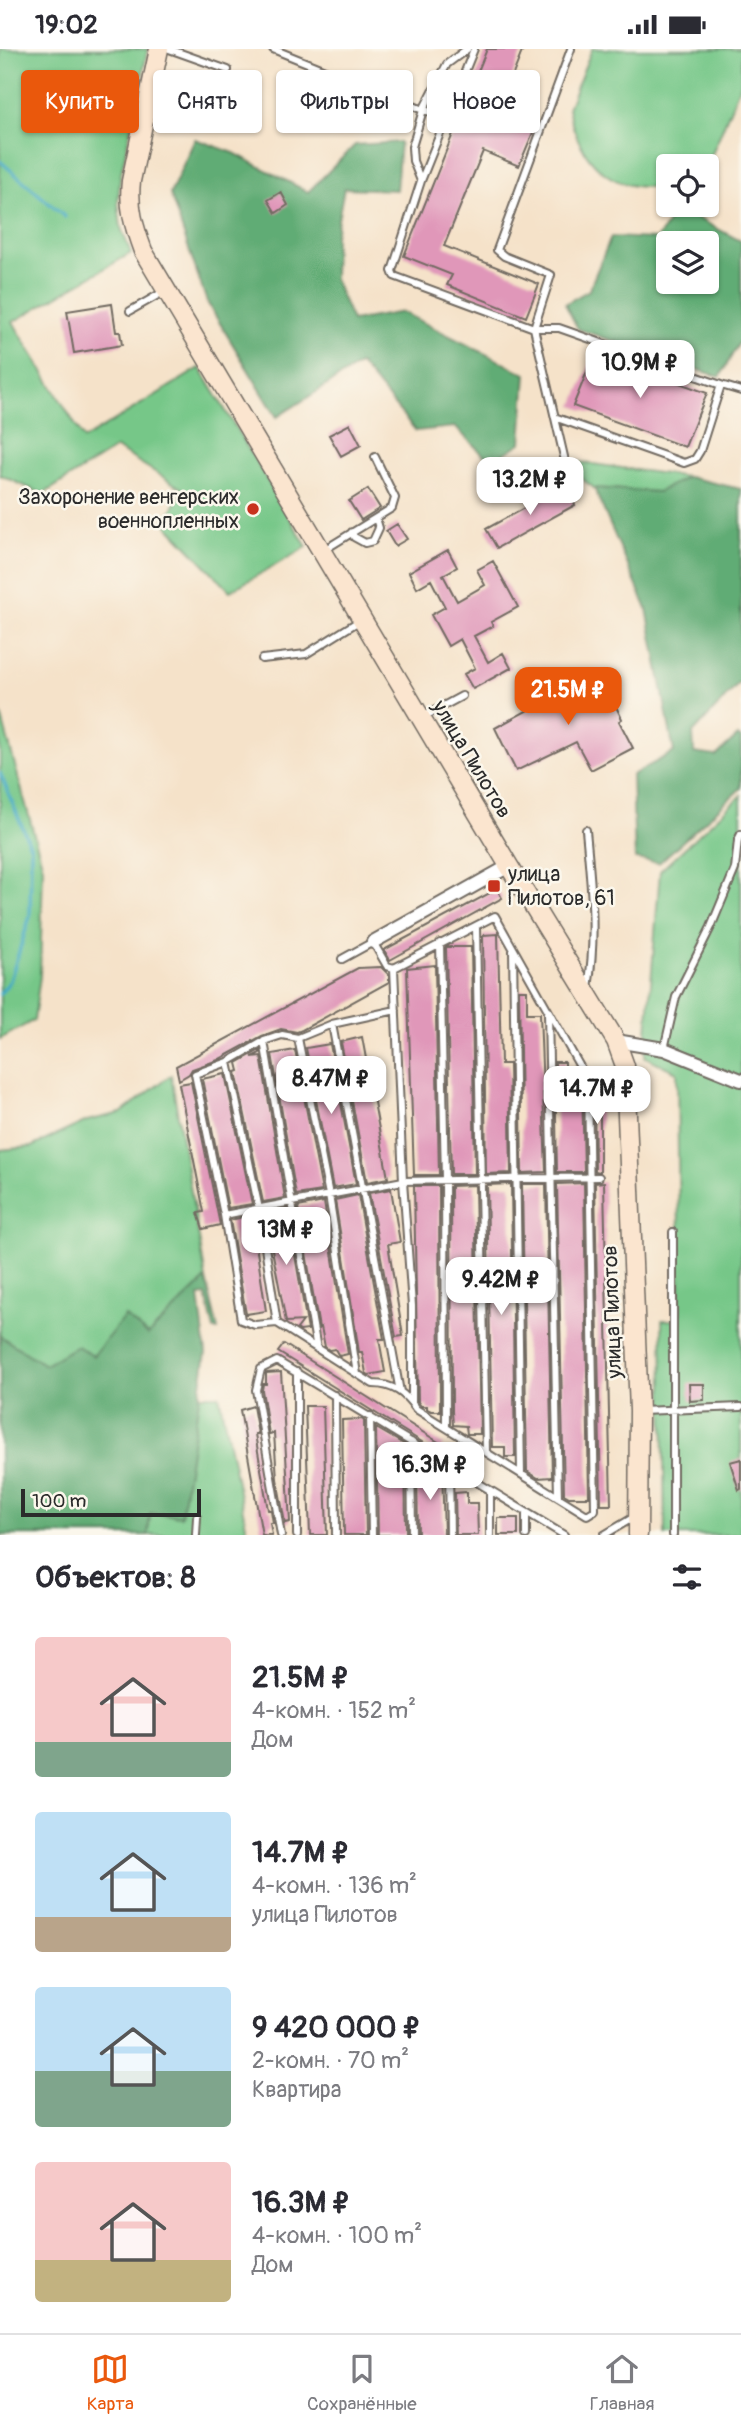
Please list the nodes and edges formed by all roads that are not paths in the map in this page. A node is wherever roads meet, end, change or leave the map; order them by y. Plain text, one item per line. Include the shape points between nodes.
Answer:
1 (159, 49) edge
2 (169, 49) edge
3 (467, 49) edge
4 (474, 49) edge
5 (571, 49) edge
6 (277, 50) edge
7 (228, 70) dead end
8 (466, 70) edge
9 (423, 110) junction
10 (427, 111) edge
11 (440, 133) edge
12 (421, 181) junction
13 (166, 290) junction
14 (130, 311) dead end
15 (534, 328) junction
16 (720, 385) junction
17 (741, 391) edge
18 (557, 418) junction
19 (375, 457) dead end
20 (565, 461) dead end
21 (376, 518) junction
22 (352, 532) junction
23 (322, 551) junction
24 (363, 619) junction
25 (262, 659) dead end
26 (462, 696) dead end
27 (421, 718) junction
28 (586, 830) dead end
29 (741, 834) edge
30 (509, 866) junction
31 (476, 926) junction
32 (373, 942) junction
33 (440, 943) junction
34 (513, 949) junction
35 (342, 959) dead end
36 (394, 968) junction
37 (587, 994) junction
38 (396, 1010) junction
39 (548, 1011) junction
40 (332, 1024) junction
41 (298, 1038) junction
42 (264, 1041) junction
43 (616, 1041) junction
44 (664, 1049) junction
45 (228, 1062) junction
46 (741, 1080) edge
47 (588, 1177) junction
48 (598, 1177) dead end
49 (552, 1178) junction
50 (481, 1179) junction
51 (517, 1179) junction
52 (445, 1180) junction
53 (403, 1181) junction
54 (364, 1188) junction
55 (329, 1195) junction
56 (293, 1202) junction
57 (259, 1209) junction
58 (225, 1215) junction
59 (673, 1233) dead end
60 (276, 1323) junction
61 (317, 1349) junction
62 (296, 1372) junction
63 (357, 1374) junction
64 (400, 1392) junction
65 (335, 1395) junction
66 (412, 1403) junction
67 (741, 1407) edge
68 (673, 1410) junction
69 (639, 1411) junction
70 (370, 1416) junction
71 (446, 1427) junction
72 (411, 1442) junction
73 (486, 1452) junction
74 (449, 1465) junction
75 (521, 1475) junction
76 (490, 1490) junction
77 (558, 1497) junction
78 (526, 1512) junction
79 (637, 1515) junction
80 (197, 1517) dead end
81 (195, 1535) edge
82 (281, 1535) edge
83 (297, 1535) edge
84 (336, 1535) edge
85 (372, 1535) edge
86 (412, 1535) edge
87 (450, 1535) edge
88 (490, 1535) edge
89 (526, 1535) edge
90 (563, 1535) edge
91 (604, 1535) edge
92 (638, 1535) edge
93 (673, 1535) edge

1 - 13 street, улица Пилотов via 129,201 143,251
2 - 7 lane
3 - 9 lane via 447,64
4 - 8 lane
5 - 15 lane via 497,250 551,275
6 - 9 lane
9 - 10 lane
9 - 12 lane via 412,147
11 - 12 lane
12 - 15 lane via 394,276
13 - 14 lane
13 - 23 street, улица Пилотов
15 - 16 lane via 559,328
15 - 18 lane
16 - 17 lane
16 - 18 lane via 700,451 684,463
18 - 20 lane
19 - 21 lane via 395,498 392,508
21 - 22 lane
21 - 22 lane via 379,528 373,541 365,543
22 - 23 lane
23 - 24 street, улица Пилотов
24 - 25 lane via 306,654
24 - 27 street, улица Пилотов
26 - 27 lane
27 - 30 street, улица Пилотов
28 - 37 lane via 594,952
29 - 44 lane via 735,869 677,997
30 - 32 street
30 - 37 street, улица Пилотов
31 - 33 lane
31 - 34 lane via 495,916
31 - 50 lane
32 - 35 lane
32 - 36 lane via 387,966
33 - 36 lane
33 - 52 lane
34 - 39 lane
34 - 51 lane
36 - 38 lane
37 - 43 street, улица Пилотов
38 - 40 lane
38 - 53 lane
39 - 47 lane via 588,1081
39 - 49 lane
40 - 41 lane
40 - 54 lane
41 - 42 lane via 282,1035
41 - 55 lane
42 - 45 lane
42 - 56 lane
43 - 44 street
43 - 69 street, улица Пилотов via 625,1066
44 - 46 street
45 - 57 lane
45 - 58 lane via 195,1074
47 - 48 lane
47 - 49 lane
47 - 77 lane via 595,1510 587,1515
49 - 51 lane
49 - 77 lane
50 - 51 lane
50 - 52 lane
50 - 73 lane
51 - 75 lane
52 - 53 lane
52 - 71 lane
53 - 54 lane
53 - 66 lane via 412,1306
54 - 55 lane
54 - 64 lane
55 - 56 lane
55 - 63 lane
56 - 57 lane
56 - 61 lane
57 - 58 lane
57 - 60 lane
58 - 60 lane via 241,1320 255,1325
59 - 68 lane
60 - 61 lane
61 - 63 lane
62 - 65 lane
62 - 82 lane via 277,1361 261,1369 256,1389
62 - 83 lane
63 - 64 lane
64 - 66 lane
65 - 70 lane
65 - 84 lane
66 - 71 lane
67 - 68 lane
68 - 69 lane
68 - 93 lane
69 - 79 street, улица Пилотов
70 - 72 lane
70 - 85 lane
71 - 73 lane
72 - 74 lane
72 - 86 lane
73 - 75 lane
74 - 76 lane
74 - 87 lane
75 - 77 lane
76 - 78 lane
76 - 88 lane
78 - 89 lane
78 - 90 lane
79 - 91 lane
79 - 92 street, улица Пилотов
80 - 81 lane

